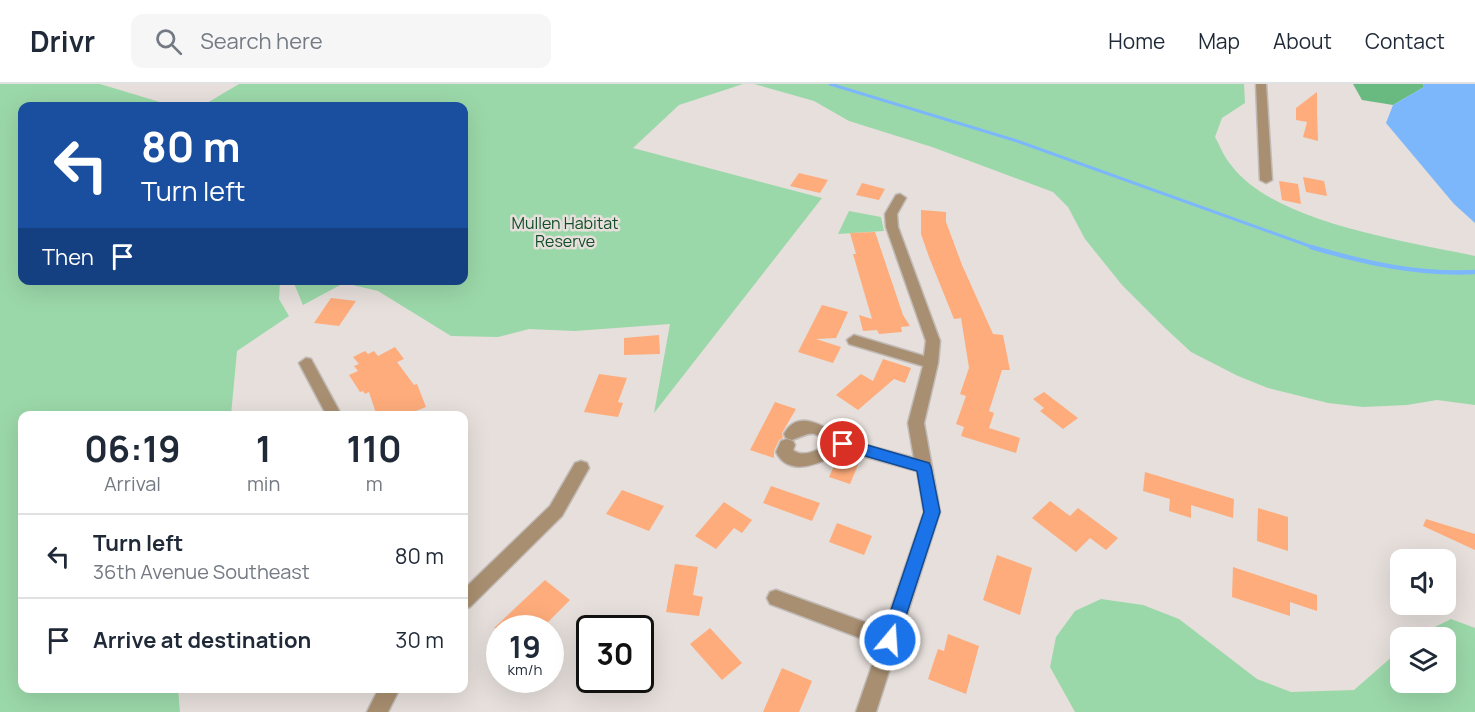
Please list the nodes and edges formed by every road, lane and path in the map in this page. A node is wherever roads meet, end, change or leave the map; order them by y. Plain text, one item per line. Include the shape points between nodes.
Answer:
1 (1261, 84) edge
2 (1266, 180) dead end
3 (900, 198) dead end
4 (854, 340) dead end
5 (306, 363) dead end
6 (931, 363) junction
7 (332, 411) edge
8 (843, 444) junction
9 (924, 467) junction
10 (581, 468) dead end
11 (468, 597) edge
12 (776, 598) dead end
13 (890, 640) junction
14 (387, 693) edge
15 (377, 712) edge
16 (866, 712) edge

1 - 2 street
3 - 6 street via 891,214 892,227 933,342
4 - 6 street
5 - 7 street
6 - 9 street via 916,423
8 - 8 street via 815,428 801,428 789,439 784,452 800,461
8 - 9 street
9 - 13 street via 932,512
10 - 11 street via 556,511
12 - 13 street
13 - 16 street
14 - 15 street

